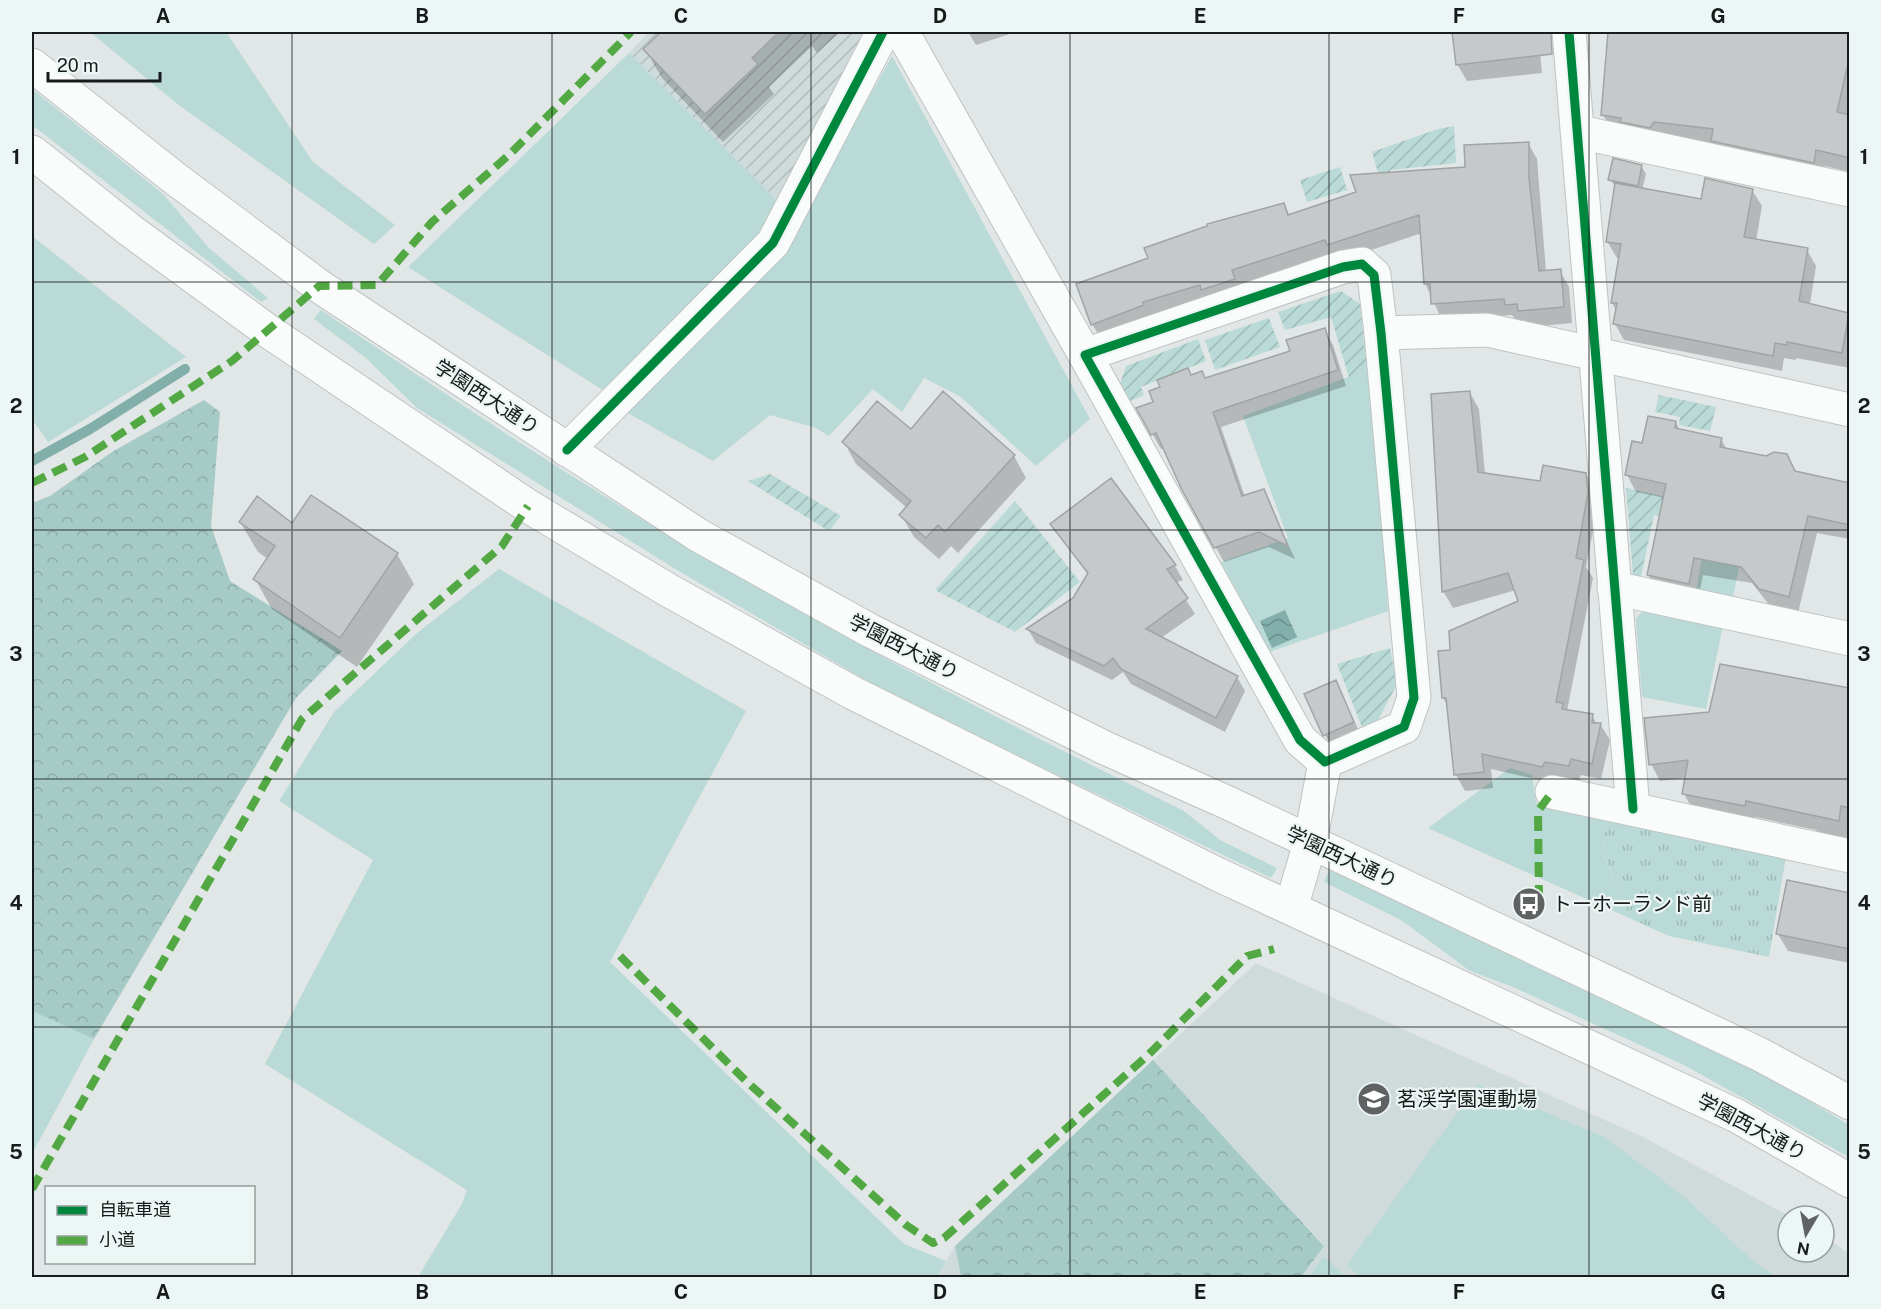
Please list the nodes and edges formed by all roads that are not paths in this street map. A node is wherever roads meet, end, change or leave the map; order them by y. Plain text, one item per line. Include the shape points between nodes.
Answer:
1 (883, 32) edge
2 (902, 32) edge
3 (1569, 32) edge
4 (32, 65) edge
5 (1579, 132) junction
6 (32, 152) edge
7 (1850, 190) edge
8 (1382, 333) junction
9 (1595, 353) junction
10 (1085, 355) junction
11 (1850, 410) edge
12 (567, 450) junction
13 (1614, 588) junction
14 (1850, 639) edge
15 (1325, 762) junction
16 (1552, 792) dead end
17 (1633, 809) junction
18 (1310, 843) junction
19 (1850, 856) edge
20 (1291, 908) junction
21 (1850, 1103) edge
22 (1850, 1181) edge

1 - 12 street via 773,243
2 - 10 street
3 - 5 street
4 - 12 street, 学園西大通り via 172,177 319,286
5 - 7 street
5 - 9 street
6 - 20 street, 学園西大通り via 131,231 268,331 528,506 853,693
8 - 9 street via 1487,330
8 - 10 street via 1374,274 1362,264 1343,267
8 - 15 street via 1414,698 1404,727
9 - 11 street
9 - 13 street
10 - 15 street via 1300,740
12 - 18 street, 学園西大通り via 698,535 871,631 1105,748
13 - 14 street
13 - 17 street
15 - 18 street
16 - 17 street
17 - 19 street
18 - 20 street
18 - 21 street, 学園西大通り via 1759,1054
20 - 22 street, 学園西大通り via 1737,1116

